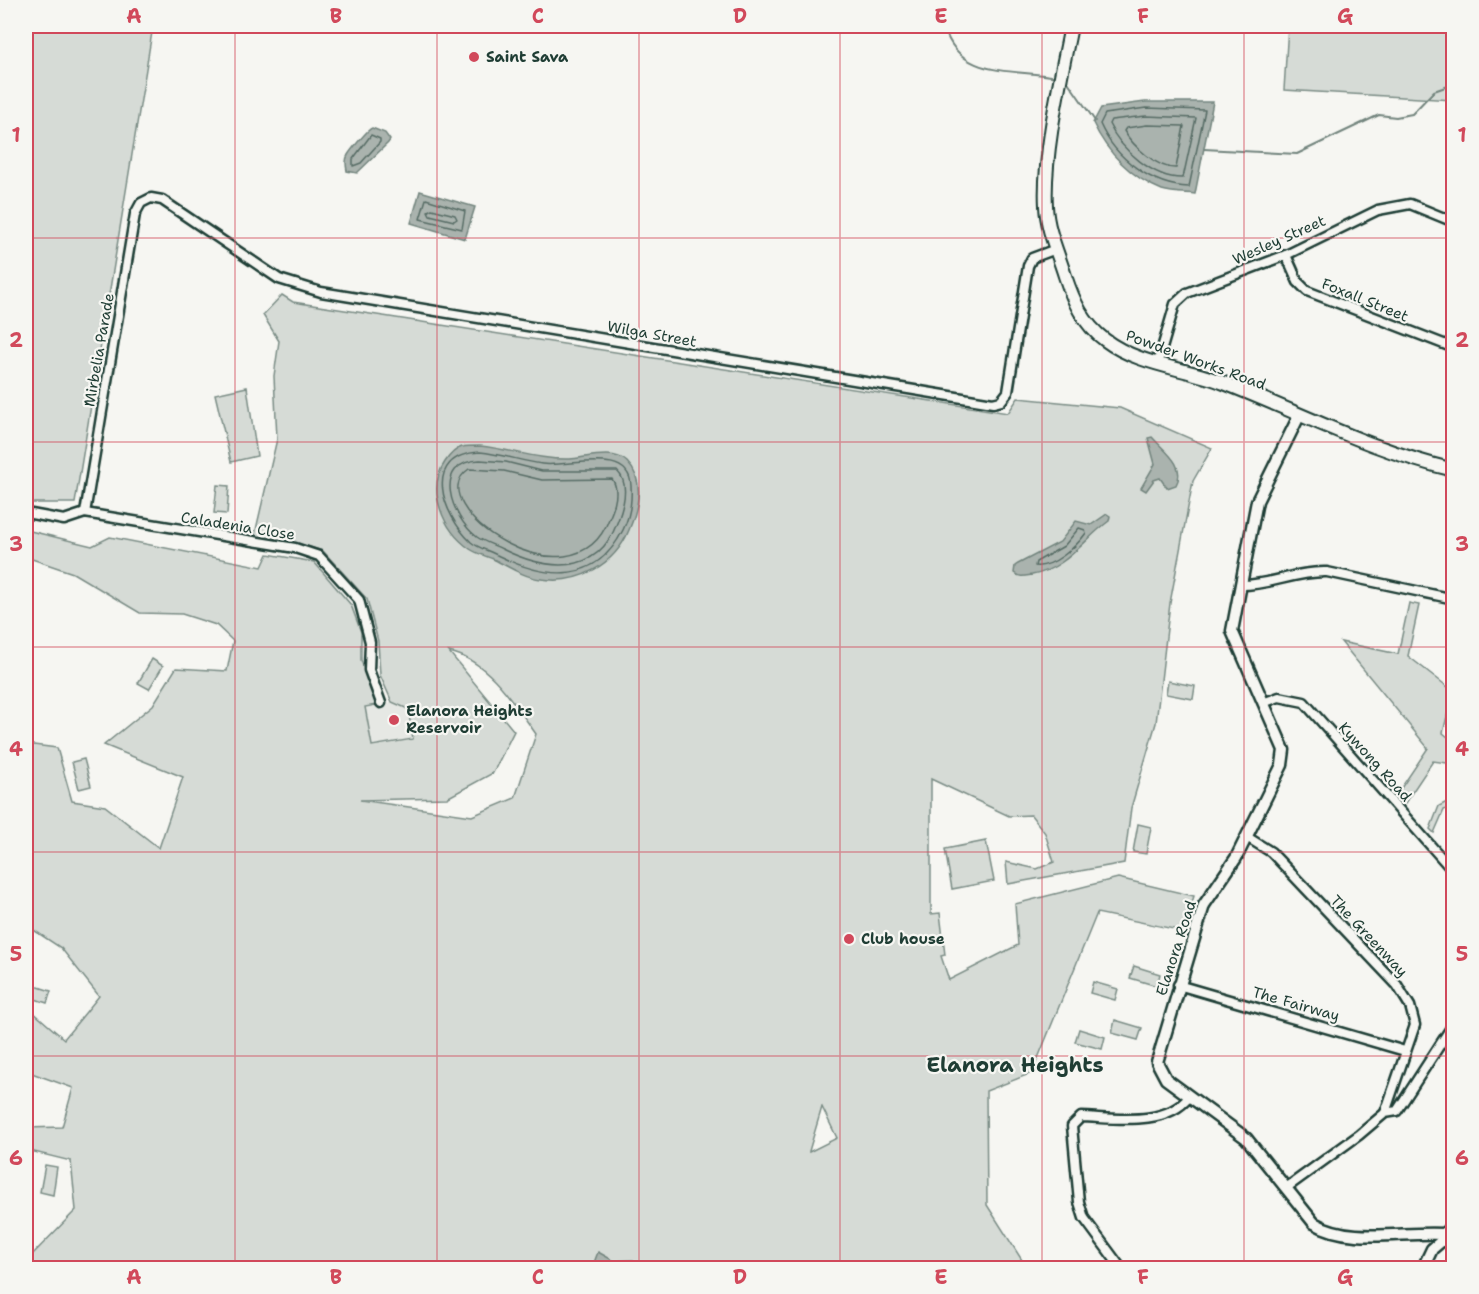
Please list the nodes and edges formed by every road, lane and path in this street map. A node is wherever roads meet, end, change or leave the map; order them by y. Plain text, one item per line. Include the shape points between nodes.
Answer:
1 (1071, 26) edge
2 (151, 198) joint
3 (1454, 222) edge
4 (1056, 249) junction
5 (1286, 255) junction
6 (1454, 348) edge
7 (1158, 362) junction
8 (1299, 416) junction
9 (1454, 470) edge
10 (26, 513) edge
11 (85, 513) junction
12 (1242, 585) junction
13 (1454, 599) edge
14 (381, 703) dead end
15 (1263, 703) junction
16 (1247, 837) junction
17 (1454, 872) edge
18 (1178, 986) junction
19 (1454, 1023) edge
20 (1406, 1052) junction
21 (1189, 1097) junction
22 (1385, 1113) junction
23 (1286, 1188) junction
24 (1450, 1231) edge
25 (1418, 1233) junction
26 (1425, 1264) edge
27 (1121, 1269) edge

1 - 4 main road, Powder Works Road via 1047,174 1046,204
2 - 4 street, Wilga Street via 162,200 279,279 321,292 993,403 1001,401 1008,392 1028,266 1032,258
2 - 11 street, Mirbelia Parade via 141,203 135,214
3 - 5 street, Wesley Street via 1415,205 1398,206 1378,210
4 - 7 main road, Powder Works Road via 1074,303 1091,327 1118,348
5 - 6 street, Foxall Street via 1298,282 1307,291
5 - 7 street, Wesley Street via 1179,298
7 - 8 main road, Powder Works Road via 1224,383
8 - 9 main road, Powder Works Road via 1406,458
8 - 12 street, Elanora Road via 1257,501
10 - 11 street, Caladenia Close via 64,520
11 - 14 street, Caladenia Close via 295,548 319,556 359,600 370,642 369,670
12 - 13 street via 1263,585 1308,571 1327,572
12 - 15 street, Elanora Road via 1232,631
15 - 16 street, Elanora Road via 1284,750 1282,765
15 - 17 street, Kywong Road via 1279,697 1304,702
16 - 18 street, Elanora Road via 1204,905
16 - 20 street, The Greenway via 1271,852 1397,985 1410,1006 1415,1025
18 - 20 street, The Fairway
18 - 21 street, Elanora Road via 1157,1062 1166,1079
19 - 22 street via 1396,1111
20 - 22 street, The Greenway
21 - 23 street, Elanora Road via 1246,1138
21 - 27 street via 1174,1110 1157,1116 1081,1118 1072,1126 1084,1218
22 - 23 street
23 - 25 street, Elanora Road via 1324,1230 1351,1234
24 - 25 street, Elanora Road
24 - 26 street via 1436,1244
25 - 26 street via 1424,1240

